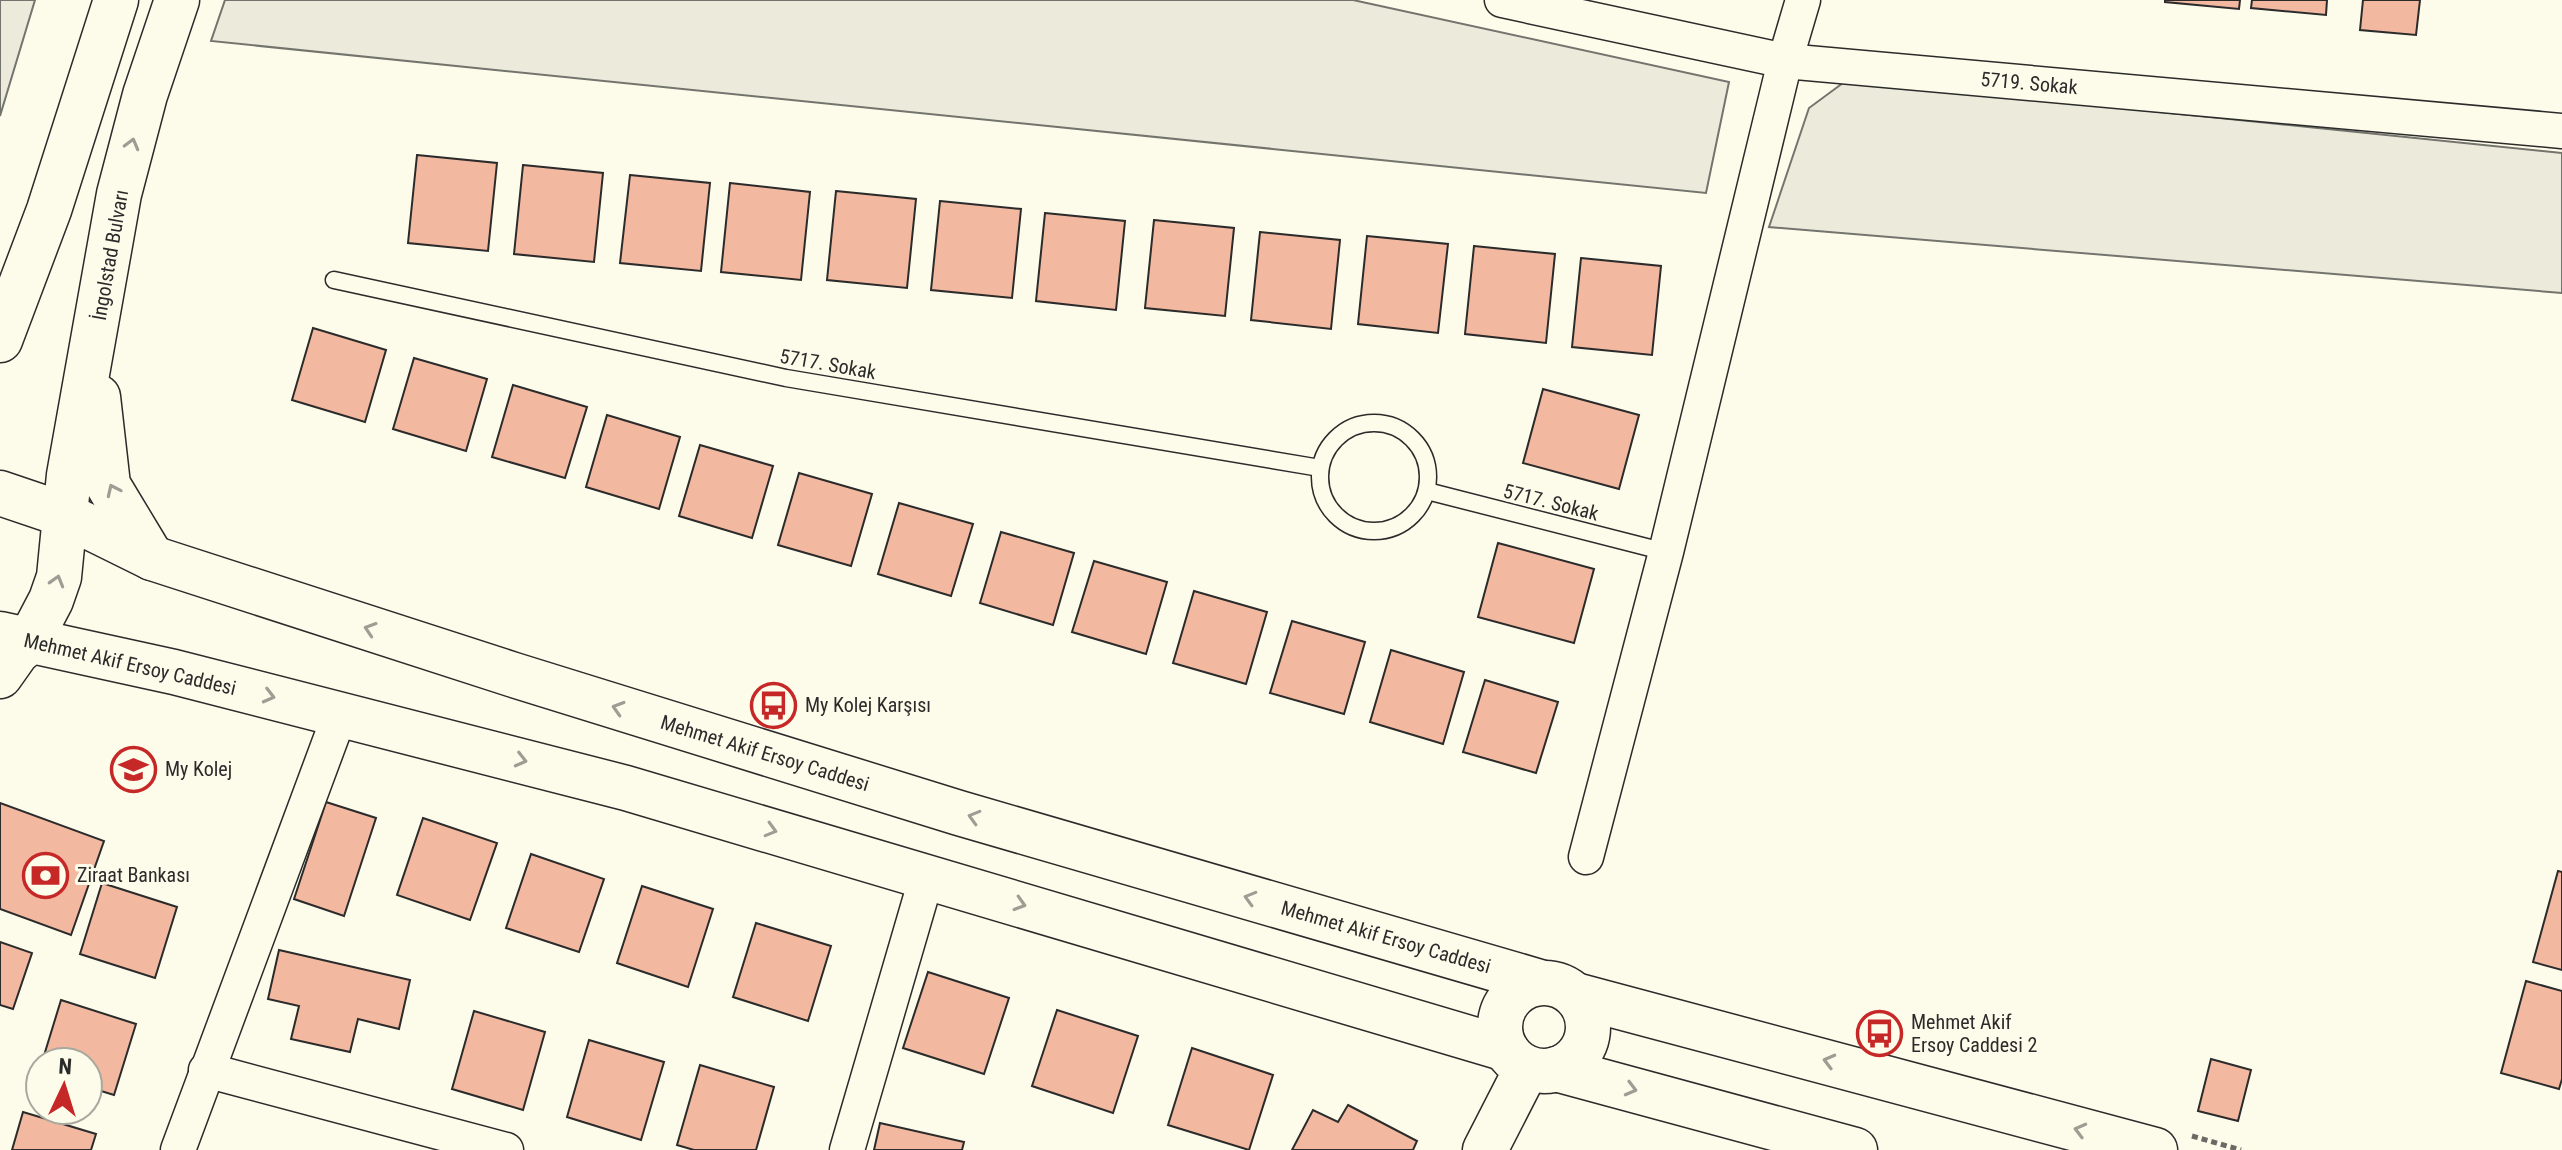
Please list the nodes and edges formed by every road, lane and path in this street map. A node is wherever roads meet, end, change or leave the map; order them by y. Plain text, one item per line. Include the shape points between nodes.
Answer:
1 (116, 0) edge
2 (177, 0) edge
3 (1502, 0) edge
4 (1803, 0) edge
5 (1785, 61) junction
6 (2562, 131) edge
7 (49, 210) junction
8 (334, 280) dead end
9 (0, 293) edge
10 (96, 330) junction
11 (0, 340) edge
12 (1320, 468) junction
13 (1427, 491) junction
14 (0, 493) edge
15 (65, 515) junction
16 (1666, 552) junction
17 (152, 558) junction
18 (14, 638) edge
19 (0, 676) edge
20 (340, 714) junction
21 (1586, 857) dead end
22 (927, 876) junction
23 (1558, 988) junction
24 (1530, 1062) junction
25 (206, 1070) junction
26 (178, 1150) edge
27 (506, 1150) edge
28 (847, 1150) edge
29 (1485, 1150) edge
30 (1855, 1150) edge
31 (2155, 1150) edge

1 - 7 main road
10 -> 2 main road, İngolstad Bulvarı via 119,194
3 - 5 street, 5719. Sokak
4 - 5 street
5 - 6 street, 5719. Sokak
5 - 16 street
7 - 9 main road
7 - 11 main road
8 - 12 lane, 5717. Sokak via 786,378
10 - 15 main road, İngolstad Bulvarı
17 -> 10 main road via 108,485 98,413
12 - 13 lane via 1320,486 1330,509 1351,527 1369,532 1406,522
12 - 13 lane via 1335,438 1349,428 1383,423 1399,428 1424,454
13 - 16 lane, 5717. Sokak
14 - 15 main road, Mehmet Akif Ersoy Caddesi
15 - 17 main road, Mehmet Akif Ersoy Caddesi
18 -> 15 main road, İngolstad Bulvarı via 51,600 59,577
16 - 21 street
23 -> 17 main road, Mehmet Akif Ersoy Caddesi via 959,813
18 - 19 main road, İngolstad Bulvarı via 17,652
18 -> 20 main road, Mehmet Akif Ersoy Caddesi
20 -> 22 main road, Mehmet Akif Ersoy Caddesi via 626,788
20 - 25 street
22 -> 24 main road, Mehmet Akif Ersoy Caddesi
22 - 28 street
23 - 24 main road via 1588,1018 1585,1044 1578,1055
23 - 24 main road via 1526,986 1505,1006 1501,1035
31 -> 23 main road, Mehmet Akif Ersoy Caddesi
24 - 29 main road
24 -> 30 main road, Mehmet Akif Ersoy Caddesi
25 - 26 street
25 - 27 street

